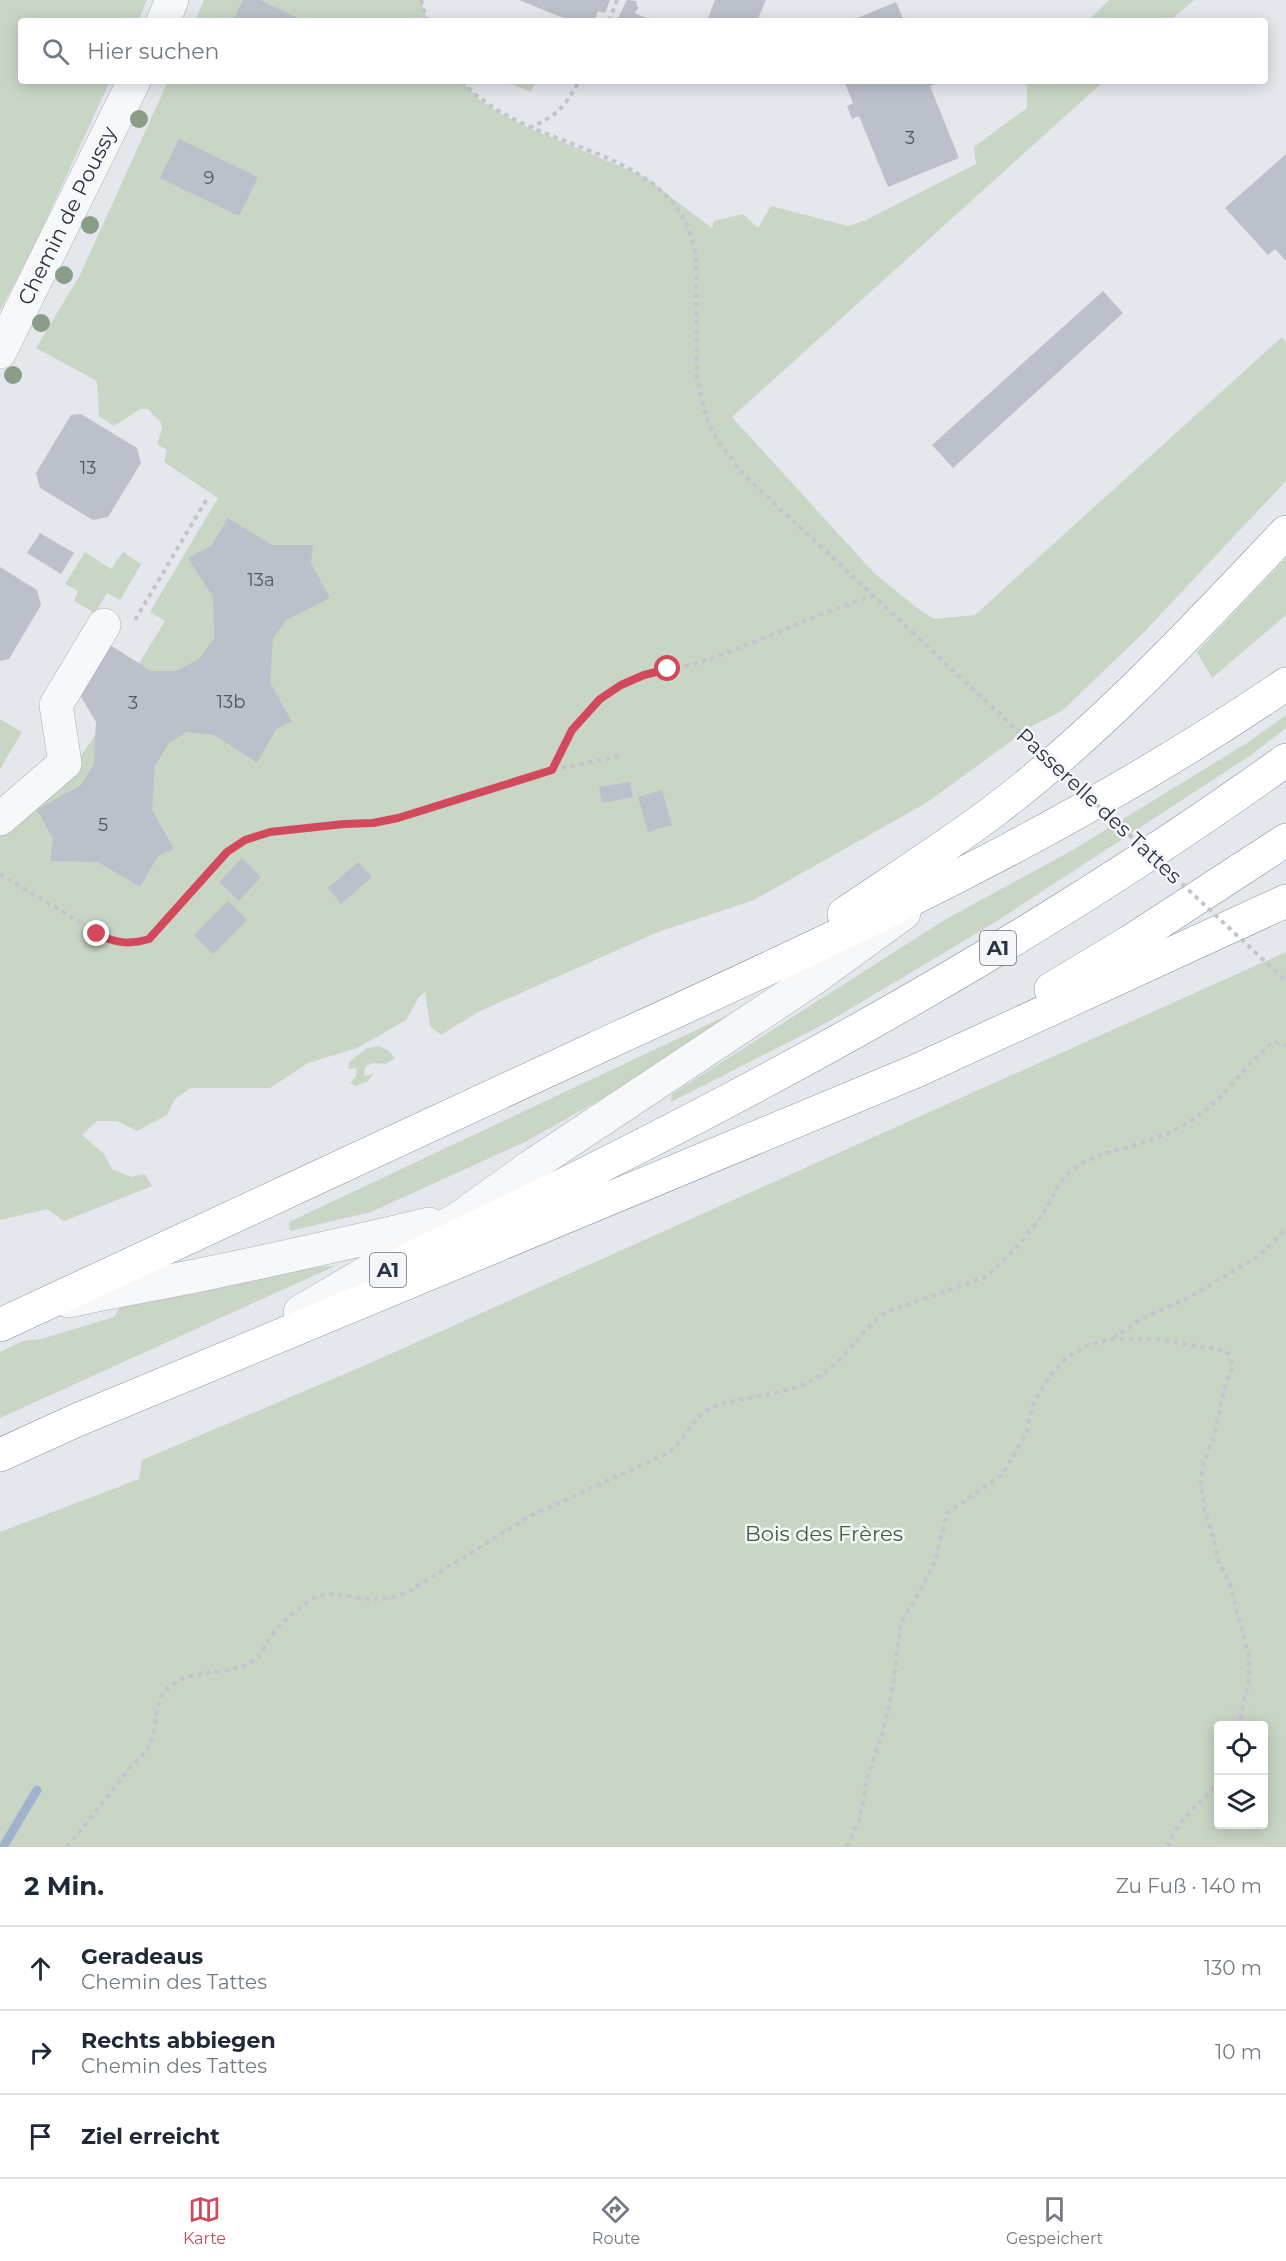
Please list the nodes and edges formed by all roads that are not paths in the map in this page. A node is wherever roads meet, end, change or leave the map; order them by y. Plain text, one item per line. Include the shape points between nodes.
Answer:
1 (172, 0) edge
2 (164, 18) edge
3 (133, 84) edge
4 (0, 352) edge
5 (1286, 532) edge
6 (104, 626) road end
7 (1286, 684) edge
8 (1286, 760) edge
9 (0, 819) edge
10 (1286, 840) edge
11 (939, 886) junction
12 (1286, 901) edge
13 (759, 973) junction
14 (916, 1071) junction
15 (571, 1180) junction
16 (462, 1216) junction
17 (35, 1309) junction
18 (300, 1312) junction
19 (0, 1325) edge
20 (77, 1420) junction
21 (0, 1455) edge

1 - 2 street
3 - 4 street, Chemin de Poussy
5 - 13 highway via 1130,694 1036,777 961,835
6 - 9 street via 56,705 65,763
7 - 11 highway via 1145,776
8 - 15 highway, A1 via 1108,881 946,979 747,1090
10 - 14 highway via 1131,941
11 - 13 highway
11 - 16 street via 816,977
12 - 14 highway
13 - 17 highway
14 - 20 highway
15 - 16 street
15 - 18 highway, A1
16 - 17 street
16 - 18 street
17 - 19 highway
18 - 20 highway, A1
20 - 21 highway, A1

